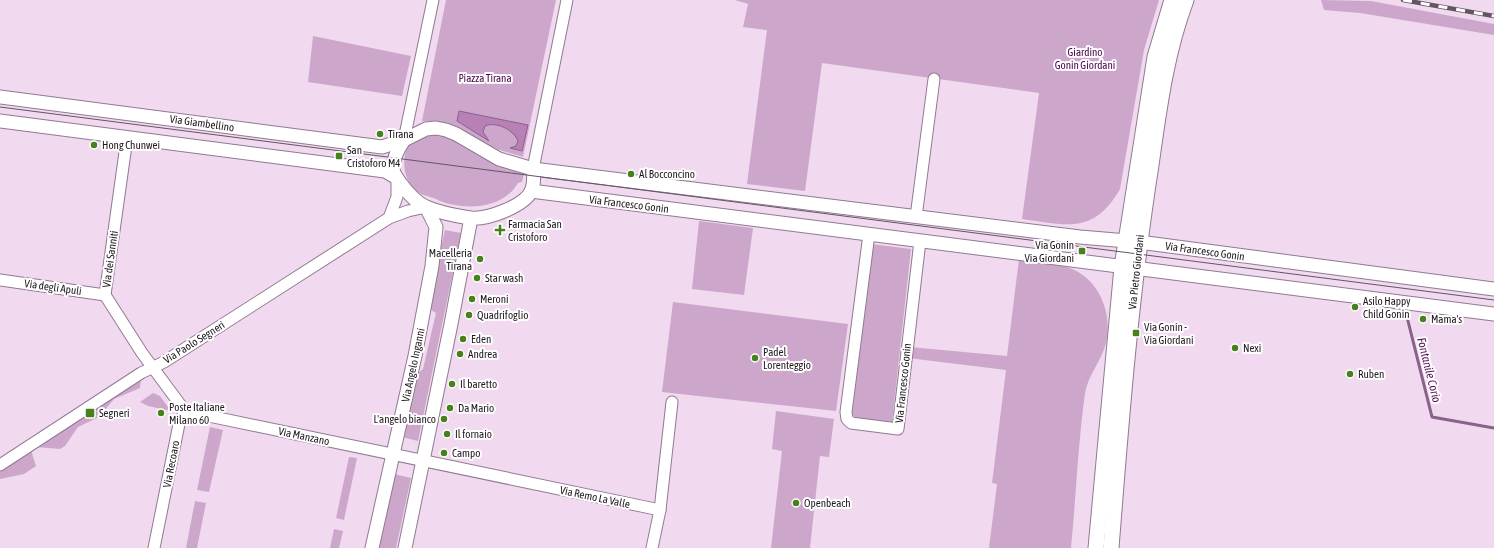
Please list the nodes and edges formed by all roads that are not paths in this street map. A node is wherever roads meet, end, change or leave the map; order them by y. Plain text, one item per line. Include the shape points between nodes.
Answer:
1 (433, 0) edge
2 (567, 0) edge
3 (1172, 0) edge
4 (1186, 0) edge
5 (1169, 30) junction
6 (934, 79) dead end
7 (0, 97) edge
8 (0, 122) edge
9 (127, 138) junction
10 (404, 140) junction
11 (533, 169) junction
12 (397, 178) junction
13 (531, 191) junction
14 (426, 207) junction
15 (916, 217) junction
16 (389, 218) junction
17 (471, 218) junction
18 (869, 234) junction
19 (920, 241) junction
20 (1133, 241) junction
21 (1129, 268) junction
22 (0, 280) edge
23 (1494, 289) edge
24 (105, 295) junction
25 (1494, 314) edge
26 (152, 366) junction
27 (672, 402) dead end
28 (185, 411) junction
29 (393, 455) junction
30 (423, 461) junction
31 (0, 465) edge
32 (660, 510) junction
33 (154, 548) edge
34 (372, 548) edge
35 (405, 548) edge
36 (652, 548) edge
37 (1096, 548) edge
38 (1111, 548) edge

1 - 10 street
2 - 11 street
3 - 5 main road, Via Pietro Giordani
4 - 5 main road, Via Pietro Giordani
5 - 20 main road, Via Pietro Giordani via 1163,84
6 - 15 street
7 - 10 street, Via Giambellino via 377,147
8 - 9 street
9 - 12 street via 385,171
9 - 24 street, Via dei Sanniti
10 - 11 street via 426,129 446,130 489,155
10 - 12 street via 394,161 393,171
11 - 13 street
11 - 15 street, Via Francesco Gonin
12 - 14 street via 410,194
12 - 16 street via 397,197
13 - 17 street via 504,211 492,216
13 - 18 street, Via Francesco Gonin
14 - 16 street, Via Paolo Segneri
14 - 17 street
14 - 29 street, Via Angelo Inganni via 436,227 432,266
15 - 20 street, Via Francesco Gonin
16 - 26 street, Via Paolo Segneri via 164,362
17 - 30 street
18 - 19 street, Via Francesco Gonin
18 - 19 street, Via Francesco Gonin via 846,412 851,423 898,429
19 - 21 street, Via Francesco Gonin
20 - 21 main road, Via Pietro Giordani
20 - 23 street, Via Francesco Gonin
21 - 25 street, Via Francesco Gonin
21 - 37 main road, Via Pietro Giordani
21 - 38 main road, Via Pietro Giordani
22 - 24 street, Via degli Apuli
24 - 26 street, Via dei Sanniti
26 - 28 street
26 - 31 street, Via Paolo Segneri
27 - 32 street
28 - 29 street, Via Manzano
28 - 33 street, Via Recoaro via 179,424
29 - 30 street, Via Manzano
29 - 34 street, Via Angelo Inganni
30 - 32 street, Via Remo La Valle
30 - 35 street
32 - 36 street

